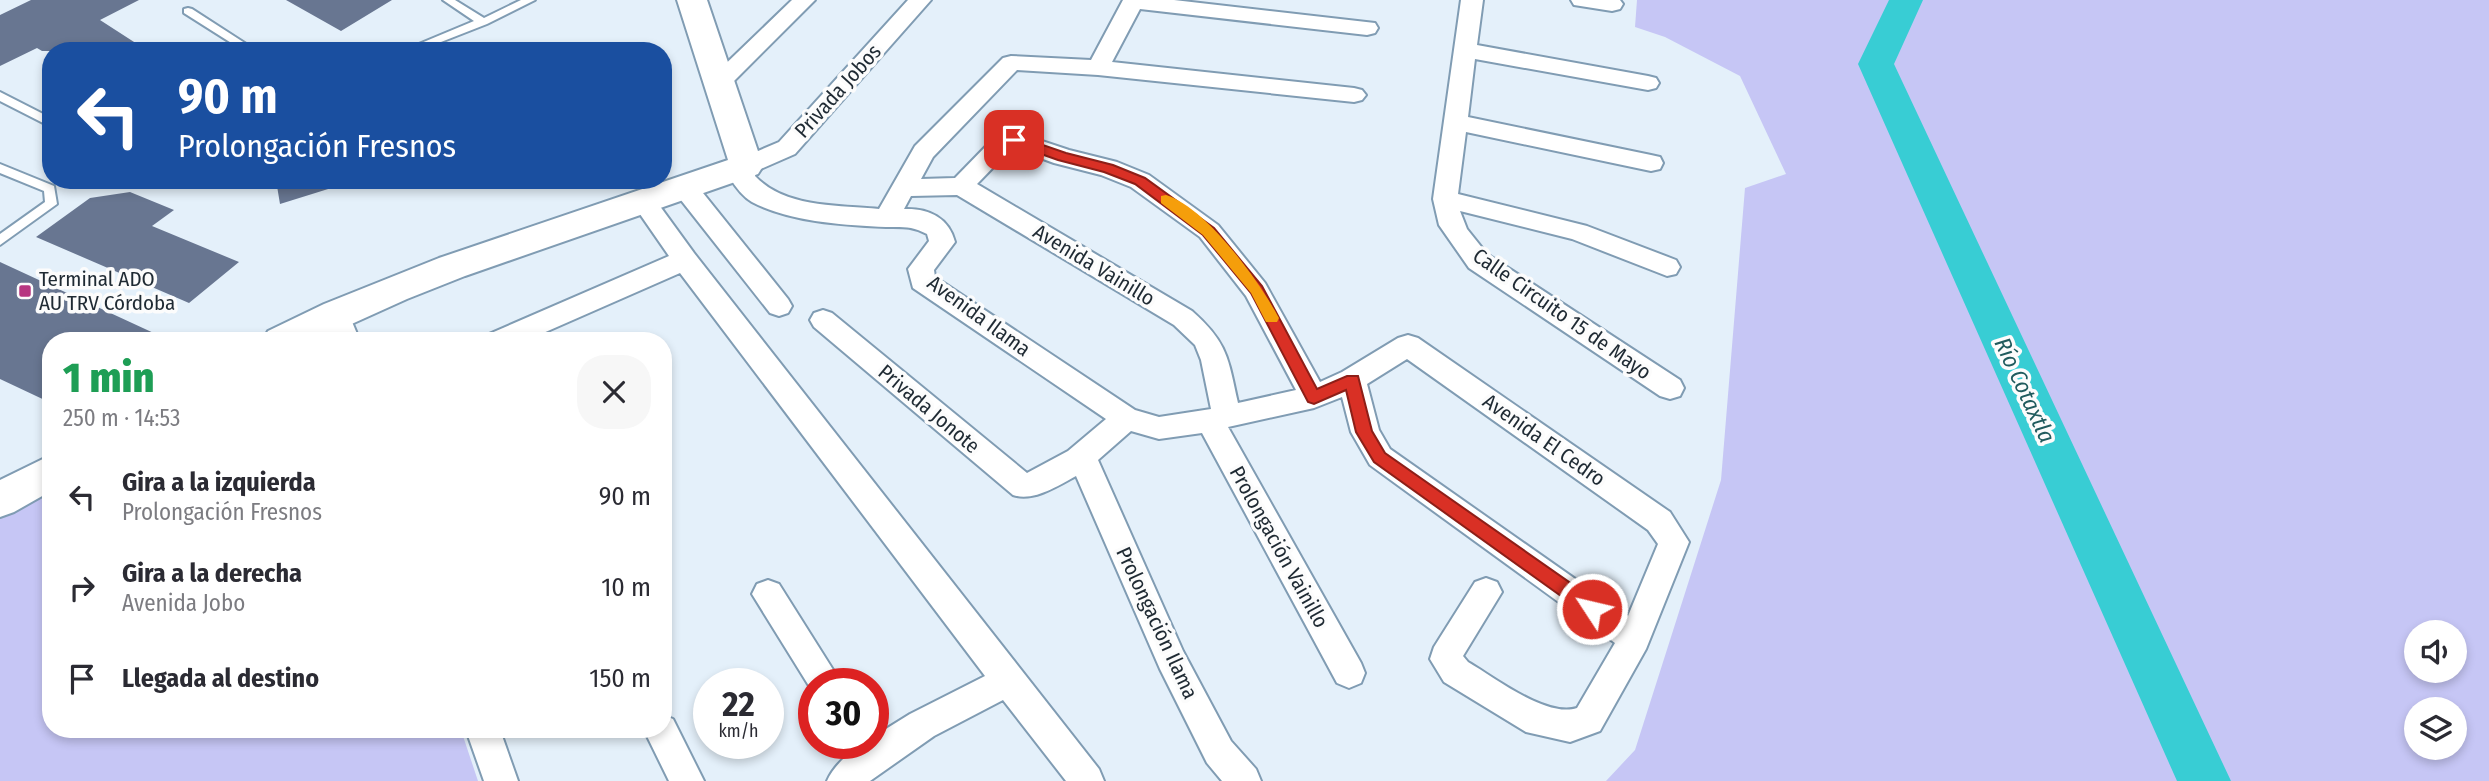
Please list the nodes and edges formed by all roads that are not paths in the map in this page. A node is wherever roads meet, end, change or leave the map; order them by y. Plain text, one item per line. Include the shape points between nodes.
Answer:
1 (448, 0) edge
2 (692, 0) edge
3 (804, 0) edge
4 (920, 0) edge
5 (1472, 0) edge
6 (1582, 0) edge
7 (526, 1) edge
8 (1133, 1) edge
9 (1612, 4) dead end
10 (188, 11) dead end
11 (483, 22) junction
12 (1367, 28) dead end
13 (238, 42) edge
14 (431, 42) edge
15 (1464, 50) junction
16 (1098, 68) junction
17 (720, 82) junction
18 (1648, 83) dead end
19 (0, 96) edge
20 (1354, 96) dead end
21 (42, 118) edge
22 (1456, 122) junction
23 (1651, 163) dead end
24 (746, 166) junction
25 (0, 168) edge
26 (42, 186) edge
27 (961, 186) junction
28 (903, 188) junction
29 (50, 189) edge
30 (686, 189) junction
31 (1445, 199) junction
32 (645, 204) junction
33 (886, 218) junction
34 (0, 240) edge
35 (685, 260) junction
36 (1667, 267) dead end
37 (779, 306) dead end
38 (823, 320) dead end
39 (342, 327) edge
40 (320, 332) edge
41 (520, 332) edge
42 (1352, 380) junction
43 (1670, 388) dead end
44 (1314, 397) junction
45 (1126, 418) junction
46 (1219, 418) junction
47 (1083, 457) junction
48 (42, 476) edge
49 (0, 500) edge
50 (1486, 593) dead end
51 (768, 594) dead end
52 (1635, 639) junction
53 (816, 668) edge
54 (1349, 673) dead end
55 (1008, 681) junction
56 (486, 738) edge
57 (665, 738) edge
58 (889, 740) edge
59 (861, 759) edge
60 (501, 781) edge
61 (687, 781) edge
62 (844, 781) edge
63 (1087, 781) edge
64 (1244, 781) edge

1 - 11 lane
2 - 17 street
3 - 17 street
4 - 24 street, Privada Jobos via 786,148
5 - 15 street
6 - 9 street
7 - 11 lane
8 - 12 street
8 - 16 street
10 - 13 lane
11 - 14 lane
15 - 18 street
15 - 22 street
16 - 20 street
16 - 28 street via 1011,63 924,152
17 - 24 street
19 - 21 lane
22 - 23 street
22 - 31 street
24 - 30 street
24 - 33 street via 742,178 758,195 782,204
25 - 26 lane
27 - 28 street
27 - 44 street via 1000,146 1014,140 1140,181 1209,231 1248,280
27 - 46 street, Avenida Vainillo via 1183,318 1206,339 1215,360
28 - 33 street
29 - 34 lane via 51,204
30 - 32 street
30 - 37 street
31 - 36 street via 1578,232
31 - 43 street, Calle Circuito 15 de Mayo via 1447,219 1478,261
32 - 35 street
32 - 39 street via 420,279
33 - 45 street, Avenida Ilama via 915,217 939,229 942,242 921,269 922,281
35 - 41 street
35 - 55 street
38 - 47 street, Privada Jonote via 1023,486 1040,482
39 - 40 street
42 - 44 street
42 - 52 street via 1364,432 1380,457
42 - 52 street, Avenida El Cedro via 1408,345 1660,521 1674,542
44 - 46 street
45 - 46 street via 1160,428
45 - 47 street
46 - 54 street, Prolongación Vainillo
47 - 64 street, Prolongación Ilama via 1171,659 1219,752
48 - 49 street
50 - 52 street via 1446,659 1456,673 1538,721 1570,726 1588,720
51 - 53 street
55 - 58 street
55 - 63 street
56 - 60 street
57 - 61 street
59 - 62 street

